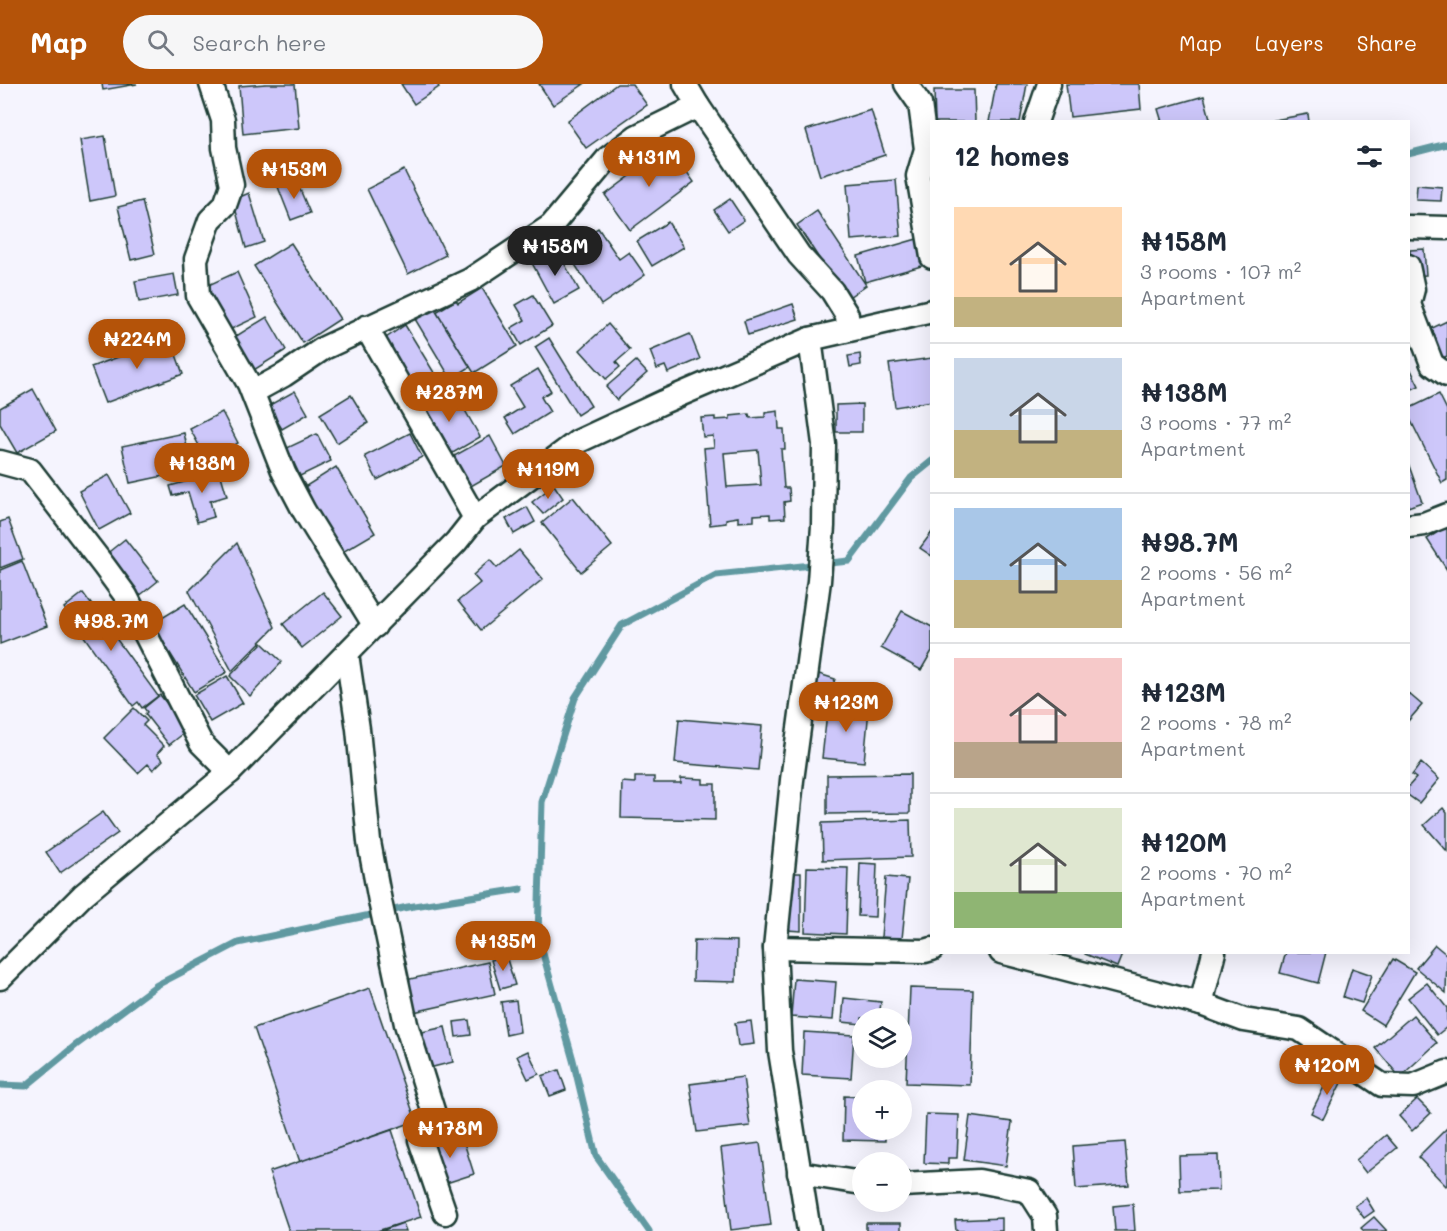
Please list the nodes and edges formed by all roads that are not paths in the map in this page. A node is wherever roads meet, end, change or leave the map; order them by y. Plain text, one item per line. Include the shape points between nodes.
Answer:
1 (211, 84) edge
2 (685, 84) edge
3 (906, 84) edge
4 (1049, 84) edge
5 (698, 106) junction
6 (1037, 120) edge
7 (1410, 227) edge
8 (1447, 228) edge
9 (930, 245) edge
10 (1410, 275) edge
11 (1410, 300) edge
12 (1410, 310) edge
13 (930, 311) edge
14 (366, 327) junction
15 (848, 330) junction
16 (810, 339) junction
17 (1415, 343) edge
18 (1447, 375) edge
19 (253, 392) junction
20 (0, 462) edge
21 (1447, 515) edge
22 (475, 518) junction
23 (1410, 526) edge
24 (375, 626) junction
25 (347, 654) junction
26 (230, 772) junction
27 (775, 948) junction
28 (930, 950) edge
29 (1009, 954) edge
30 (1214, 954) edge
31 (0, 978) edge
32 (1201, 1004) junction
33 (1447, 1072) edge
34 (799, 1173) junction
35 (852, 1181) edge
36 (912, 1184) edge
37 (445, 1213) dead end
38 (809, 1231) edge
39 (1046, 1231) edge

1 - 19 street via 223,120 232,185 225,205 210,220 196,259 198,296
2 - 5 street
3 - 9 street via 920,104 926,149 918,176
4 - 6 street
5 - 14 street via 637,136 608,158 551,226 470,280
5 - 15 street via 799,255 832,291 847,315
7 - 8 street
10 - 11 street
12 - 17 street
13 - 15 street
14 - 19 street
14 - 22 street
15 - 16 street
16 - 22 street via 577,442
16 - 27 street via 824,444 823,526
17 - 18 street
19 - 24 street via 289,483
20 - 26 street via 30,470 115,581 201,743
21 - 23 street
22 - 24 street
24 - 25 street
25 - 26 street
25 - 37 street via 369,842 385,928 406,1024 435,1117 420,1140
26 - 31 street via 83,896
27 - 28 street
27 - 34 street via 780,1051
29 - 32 street
30 - 32 street
32 - 33 street via 1244,1020 1299,1029 1382,1085 1413,1086
34 - 35 street
34 - 38 street
36 - 39 street via 979,1181 1029,1191 1045,1216

